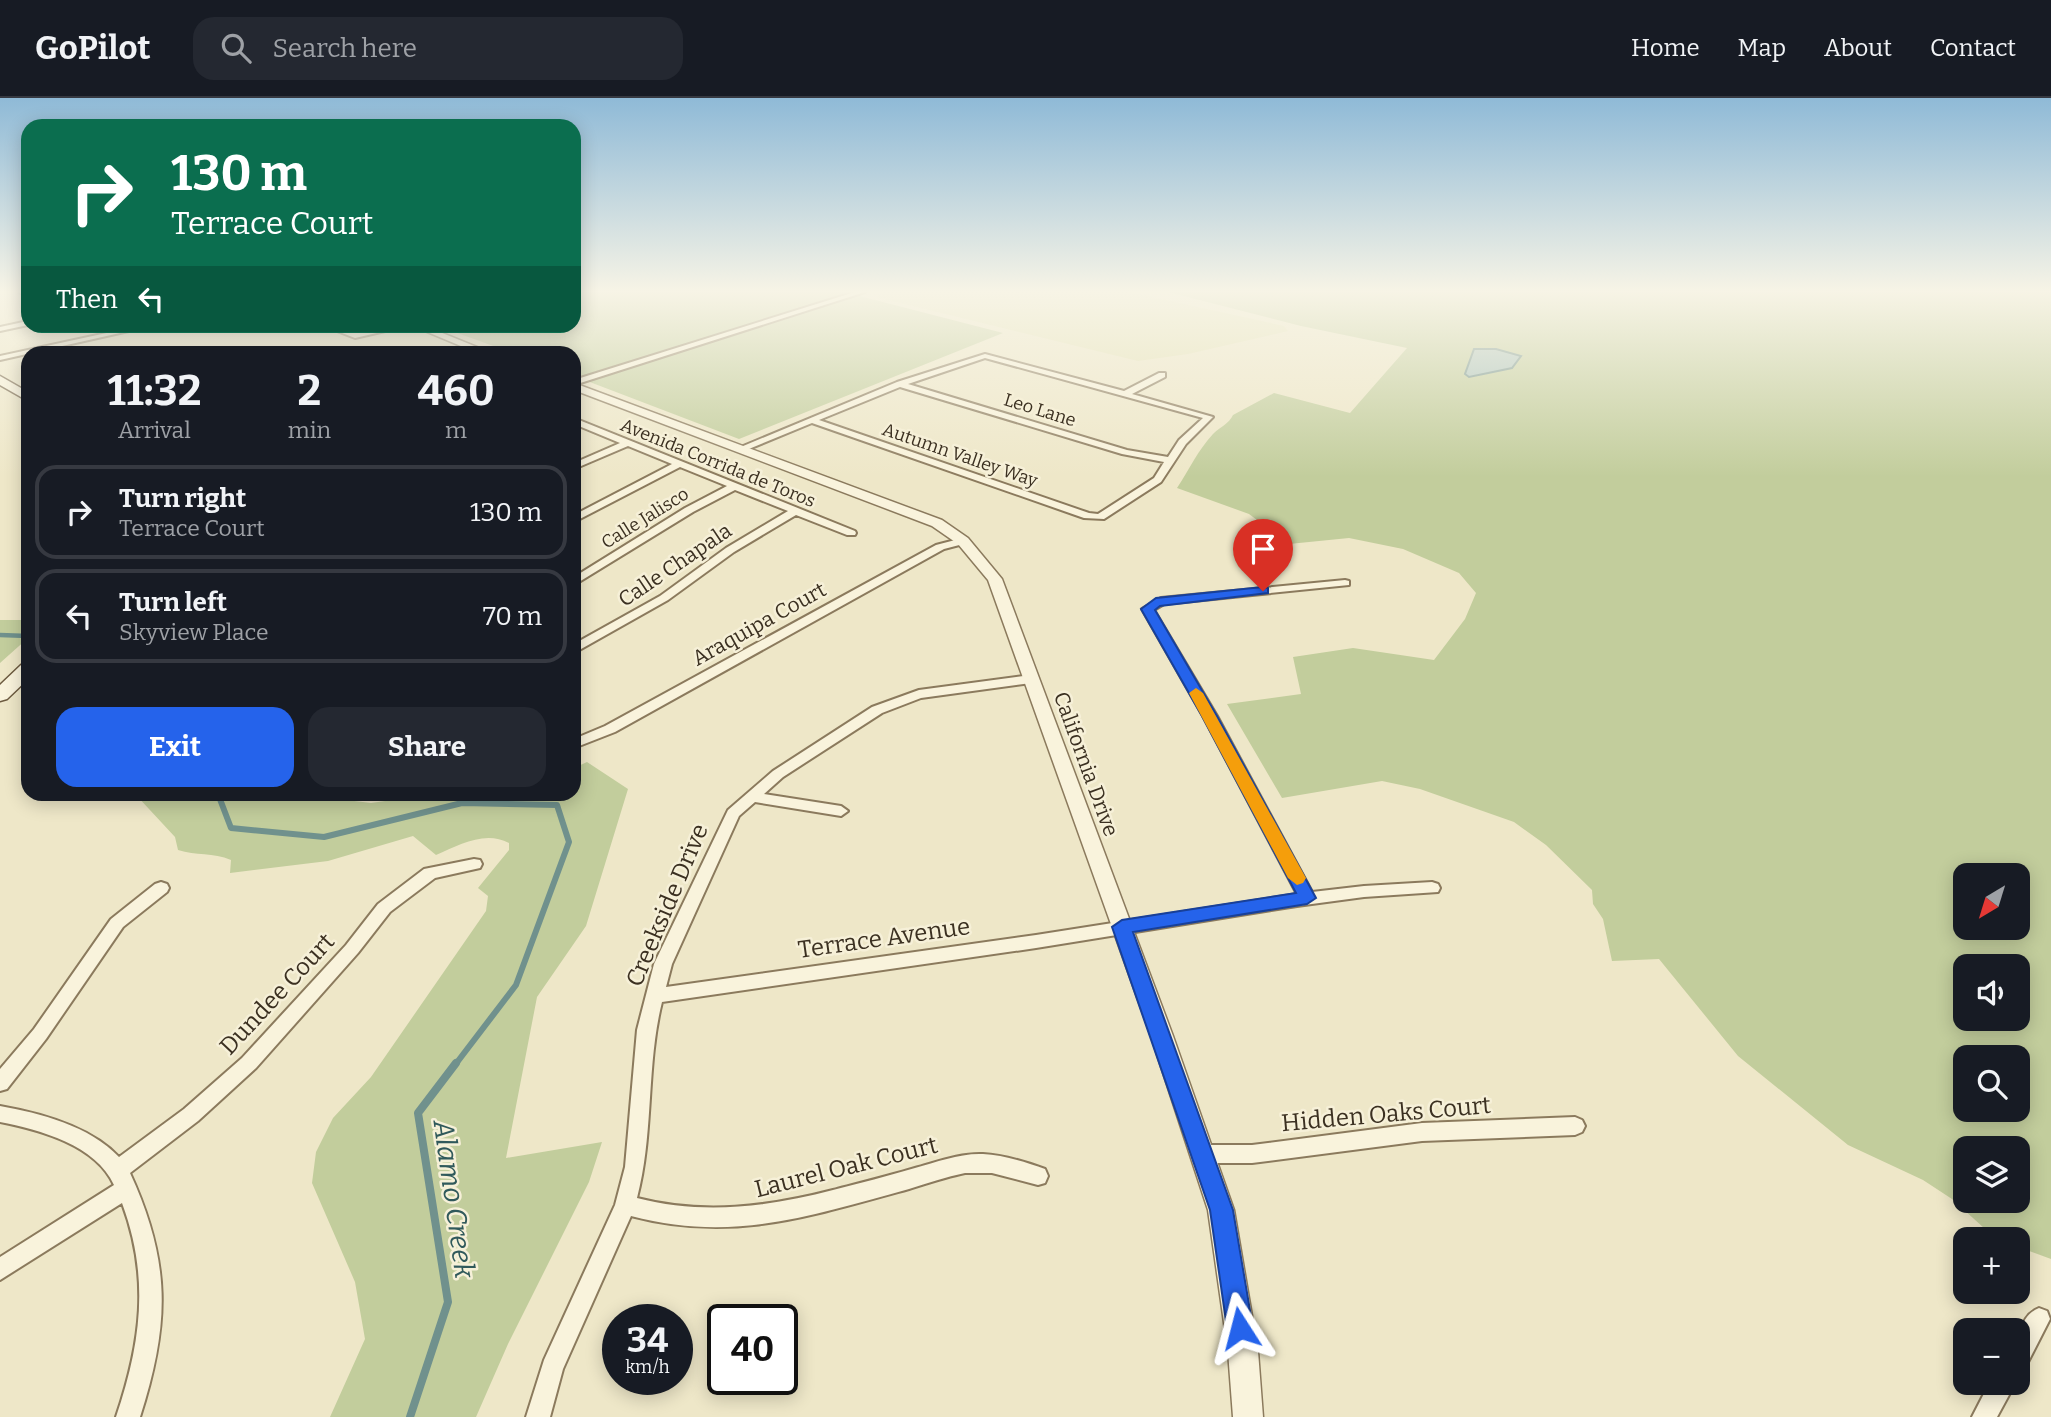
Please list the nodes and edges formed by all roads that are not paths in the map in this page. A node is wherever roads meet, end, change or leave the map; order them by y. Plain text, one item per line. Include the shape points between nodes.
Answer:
1 (20, 354) edge
2 (671, 354) edge
3 (0, 358) edge
4 (1162, 375) dead end
5 (0, 380) edge
6 (581, 383) edge
7 (900, 384) junction
8 (581, 388) edge
9 (21, 393) edge
10 (1125, 394) junction
11 (811, 420) junction
12 (581, 424) edge
13 (627, 443) junction
14 (741, 449) junction
15 (1172, 461) junction
16 (581, 463) edge
17 (679, 464) junction
18 (735, 486) junction
19 (796, 511) junction
20 (581, 515) edge
21 (851, 533) dead end
22 (963, 541) junction
23 (581, 578) edge
24 (1345, 583) dead end
25 (581, 645) edge
26 (21, 676) edge
27 (1031, 679) junction
28 (0, 695) edge
29 (581, 741) edge
30 (750, 796) junction
31 (841, 811) dead end
32 (474, 864) dead end
33 (1432, 887) dead end
34 (161, 888) dead end
35 (1307, 898) junction
36 (1122, 927) junction
37 (653, 996) junction
38 (0, 1083) edge
39 (0, 1114) edge
40 (1575, 1126) dead end
41 (1202, 1154) junction
42 (1038, 1176) dead end
43 (122, 1180) junction
44 (625, 1205) junction
45 (0, 1269) edge
46 (2039, 1319) dead end
47 (2030, 1336) edge
48 (1997, 1395) edge
49 (128, 1417) edge
50 (538, 1417) edge
51 (1248, 1417) edge
52 (1984, 1417) edge

1 - 3 street
2 - 6 street
4 - 10 street
5 - 9 main road
7 - 10 street via 985,356
7 - 11 street
7 - 15 street, Leo Lane via 1125,453
8 - 14 street, California Drive
10 - 15 street via 1209,417 1182,442
11 - 14 street
11 - 15 street, Autumn Valley Way via 1088,516 1100,517 1158,480
12 - 13 street, Avenida Corrida de Toros
13 - 16 street
13 - 17 street, Avenida Corrida de Toros
14 - 22 street, California Drive via 913,513
17 - 18 street, Avenida Corrida de Toros
17 - 20 street
18 - 19 street, Avenida Corrida de Toros
18 - 23 street, Calle Jalisco
19 - 21 street, Avenida Corrida de Toros
19 - 25 street, Calle Chapala via 664,598
22 - 27 street, California Drive via 1001,588
22 - 29 street, Araquipa Court via 930,552
24 - 35 street via 1161,601 1147,609
26 - 28 main road
27 - 30 street, Creekside Drive via 900,700 857,721
27 - 36 street, California Drive
30 - 31 street
30 - 37 street, Creekside Drive via 726,826
32 - 43 street, Dundee Court via 430,873 384,908 249,1063
33 - 35 street, Terrace Avenue
34 - 38 street via 117,923
35 - 36 street, Terrace Avenue
36 - 37 street, Terrace Avenue
36 - 41 street, California Drive
37 - 44 street, Creekside Drive via 635,1167
39 - 43 street via 62,1132 94,1150
40 - 41 street, Hidden Oaks Court via 1423,1132 1252,1154
41 - 51 street, California Drive via 1222,1210
42 - 44 street, Laurel Oak Court via 984,1163 772,1216 706,1221
43 - 45 street, Dundee Court
43 - 49 street via 144,1229 153,1292 149,1342
44 - 50 street, Creekside Drive via 552,1368
46 - 47 street
48 - 52 street

